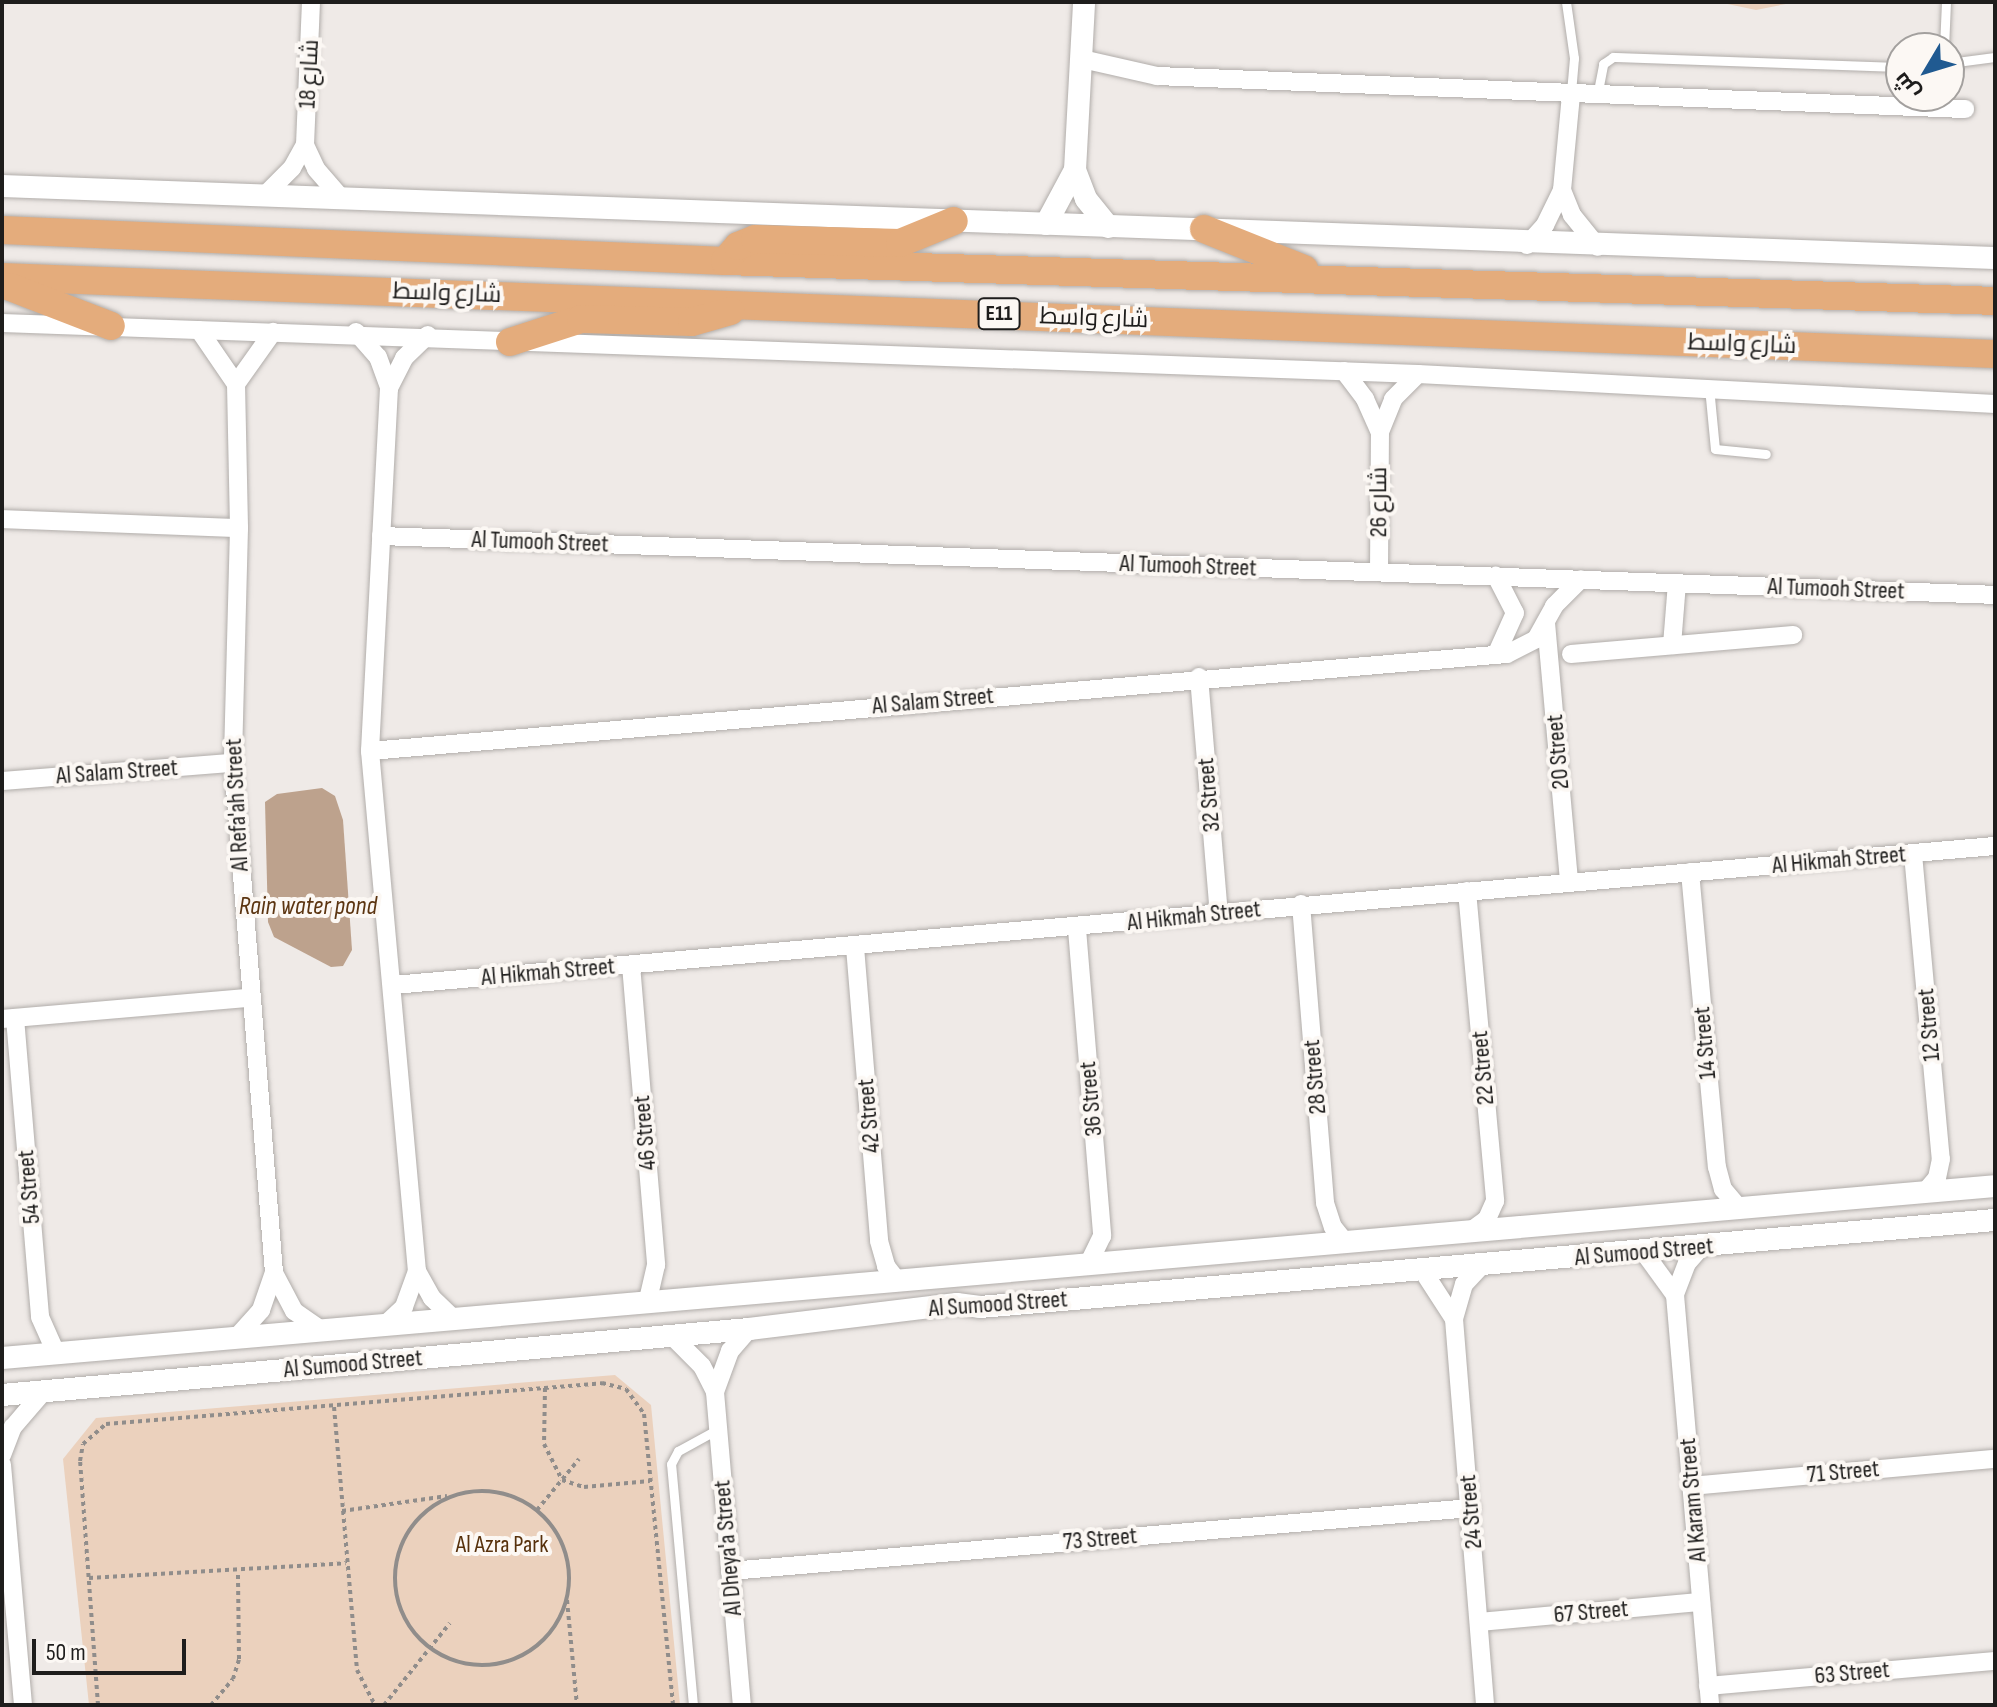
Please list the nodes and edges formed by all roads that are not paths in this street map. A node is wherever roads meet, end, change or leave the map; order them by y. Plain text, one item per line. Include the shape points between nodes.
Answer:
1 (311, 2) edge
2 (1084, 2) edge
3 (1566, 2) edge
4 (1946, 2) edge
5 (1945, 32) edge
6 (1995, 57) edge
7 (1082, 59) junction
8 (1965, 61) edge
9 (1885, 66) edge
10 (1571, 95) junction
11 (1597, 96) junction
12 (1885, 106) edge
13 (305, 145) junction
14 (1075, 170) junction
15 (2, 186) edge
16 (1562, 190) junction
17 (265, 195) junction
18 (341, 198) junction
19 (954, 221) junction
20 (1046, 224) junction
21 (1109, 227) junction
22 (1204, 229) junction
23 (2, 230) edge
24 (1527, 245) junction
25 (1598, 247) junction
26 (1995, 258) edge
27 (725, 261) junction
28 (2, 277) edge
29 (1327, 277) junction
30 (2, 284) edge
31 (1995, 301) edge
32 (740, 304) junction
33 (2, 323) edge
34 (111, 326) junction
35 (199, 330) junction
36 (273, 332) junction
37 (356, 332) junction
38 (428, 335) junction
39 (510, 342) junction
40 (1995, 354) edge
41 (1344, 371) junction
42 (1418, 374) junction
43 (236, 384) junction
44 (1709, 387) junction
45 (389, 388) junction
46 (1995, 404) edge
47 (1380, 432) junction
48 (1766, 454) dead end
49 (2, 519) edge
50 (239, 528) junction
51 (381, 536) junction
52 (1379, 572) junction
53 (1496, 576) junction
54 (1581, 579) junction
55 (1677, 583) junction
56 (1995, 595) edge
57 (1546, 623) junction
58 (1793, 635) dead end
59 (1672, 645) junction
60 (1571, 654) dead end
61 (1496, 655) junction
62 (1199, 677) junction
63 (370, 751) junction
64 (233, 763) junction
65 (2, 781) edge
66 (1995, 846) edge
67 (1913, 854) junction
68 (1690, 872) junction
69 (1569, 882) junction
70 (1467, 891) junction
71 (1301, 904) junction
72 (1219, 913) junction
73 (1077, 929) junction
74 (855, 947) junction
75 (631, 965) junction
76 (393, 985) junction
77 (249, 998) junction
78 (9, 1019) edge
79 (1995, 1186) edge
80 (1925, 1192) junction
81 (1739, 1208) junction
82 (1995, 1220) edge
83 (1460, 1233) junction
84 (1346, 1243) junction
85 (1702, 1246) junction
86 (1643, 1251) junction
87 (1076, 1266) junction
88 (1481, 1266) junction
89 (417, 1271) junction
90 (1423, 1271) junction
91 (274, 1273) junction
92 (1376, 1275) junction
93 (897, 1280) junction
94 (1675, 1295) junction
95 (648, 1301) junction
96 (957, 1304) junction
97 (454, 1319) junction
98 (1454, 1319) junction
99 (385, 1325) junction
100 (749, 1329) junction
101 (321, 1330) junction
102 (670, 1334) junction
103 (235, 1339) junction
104 (56, 1353) junction
105 (2, 1358) edge
106 (43, 1392) junction
107 (715, 1392) junction
108 (2, 1395) edge
109 (718, 1429) junction
110 (2, 1455) edge
111 (1995, 1459) edge
112 (2, 1465) edge
113 (1691, 1486) junction
114 (1471, 1508) junction
115 (730, 1571) junction
116 (1701, 1602) junction
117 (1480, 1622) junction
118 (1995, 1661) edge
119 (1708, 1686) junction
120 (23, 1705) edge
121 (693, 1705) edge
122 (742, 1705) edge
123 (1485, 1705) edge
124 (1710, 1705) edge

1 - 13 street, شارع 18
2 - 7 street
3 - 10 lane via 1574,58
4 - 5 lane
6 - 8 lane
7 - 10 street via 1146,75
7 - 14 street
9 - 11 lane via 1613,57 1603,64
10 - 11 street
10 - 16 street
11 - 12 street
13 - 17 street via 284,178
13 - 18 street via 316,169
14 - 20 street
14 - 21 street via 1086,199
15 - 17 street
16 - 24 street via 1545,225
16 - 25 street via 1579,227
17 - 18 street
18 - 19 street
19 - 20 street
19 - 27 highway via 900,243 755,239 738,246
20 - 21 street
21 - 22 street
22 - 24 street
22 - 29 highway
23 - 27 highway, شارع واسط / E11
24 - 25 street
25 - 26 street
27 - 29 highway, شارع واسط / E11
28 - 32 highway, شارع واسط / E11
29 - 31 highway, شارع واسط / E11
30 - 34 highway
32 - 39 highway via 705,321 581,319
32 - 40 highway, شارع واسط / E11
33 - 34 street
34 - 35 street
35 - 36 street
35 - 43 street
36 - 37 street
36 - 43 street
37 - 38 street
37 - 45 street via 378,357
38 - 39 street
38 - 45 street via 404,358
39 - 41 street
41 - 42 street
41 - 47 street, شارع 26
42 - 44 street
42 - 47 street, شارع 26 via 1393,399
43 - 50 street, Al Refa'ah Street
44 - 46 street
44 - 48 lane via 1715,449
45 - 51 street
47 - 52 street, شارع 26
49 - 50 street
50 - 64 street, Al Refa'ah Street
51 - 52 street, Al Tumooh Street
51 - 63 street
52 - 53 street, Al Tumooh Street
53 - 54 street, Al Tumooh Street
53 - 61 street via 1515,613
54 - 55 street, Al Tumooh Street
54 - 57 street, Al Salam Street via 1554,606
55 - 56 street, Al Tumooh Street
55 - 59 street
57 - 61 street, Al Salam Street via 1528,646
57 - 69 street, 20 Street
58 - 59 street
59 - 60 street
61 - 62 street, Al Salam Street
62 - 63 street, Al Salam Street
62 - 72 street, 32 Street
63 - 76 street
64 - 65 street, Al Salam Street
64 - 77 street, Al Refa'ah Street
66 - 67 street, Al Hikmah Street
67 - 68 street, Al Hikmah Street
67 - 80 street, 12 Street via 1941,1159 1937,1178
68 - 69 street, Al Hikmah Street
68 - 81 street, 14 Street via 1717,1167 1723,1189
69 - 70 street, Al Hikmah Street
70 - 71 street, Al Hikmah Street
70 - 83 street, 22 Street via 1495,1201 1487,1219
71 - 72 street, Al Hikmah Street
71 - 84 street, 28 Street via 1325,1203 1333,1227
72 - 73 street, Al Hikmah Street
73 - 74 street, Al Hikmah Street
73 - 87 street, 36 Street via 1102,1236
74 - 75 street, Al Hikmah Street
74 - 93 street, 42 Street via 879,1241 886,1266
75 - 76 street, Al Hikmah Street
75 - 95 street, 46 Street via 656,1265
76 - 89 street
77 - 78 street
77 - 91 street, Al Refa'ah Street
78 - 104 street, 54 Street via 40,1317
79 - 80 street, Al Sumood Street
80 - 81 street, Al Sumood Street
81 - 83 street, Al Sumood Street
82 - 85 street, Al Sumood Street
83 - 84 street, Al Sumood Street
83 - 92 street via 1417,1250 1378,1256 1370,1266
84 - 87 street, Al Sumood Street
85 - 86 street, Al Sumood Street
85 - 94 street, Al Karam Street via 1687,1263
86 - 88 street, Al Sumood Street
86 - 94 street
87 - 93 street, Al Sumood Street
87 - 96 street via 1057,1295
88 - 90 street, Al Sumood Street
88 - 98 street, 24 Street via 1464,1284
89 - 97 street via 432,1298
89 - 99 street via 404,1307
90 - 92 street, Al Sumood Street
90 - 98 street, 24 Street
91 - 101 street, Al Refa'ah Street via 294,1311
91 - 103 street, Al Refa'ah Street via 261,1310
92 - 96 street, Al Sumood Street via 980,1307
93 - 95 street, Al Sumood Street
94 - 113 street, Al Karam Street
95 - 97 street, Al Sumood Street
96 - 100 street, Al Sumood Street
97 - 99 street, Al Sumood Street
98 - 114 street, 24 Street
99 - 101 street, Al Sumood Street
100 - 102 street, Al Sumood Street
100 - 107 street, Al Dheya'a Street via 730,1351
101 - 103 street, Al Sumood Street
102 - 106 street, Al Sumood Street
102 - 107 street, Al Dheya'a Street via 693,1355
103 - 104 street, Al Sumood Street
104 - 105 street, Al Sumood Street
106 - 108 street, Al Sumood Street
106 - 110 street via 13,1427
107 - 109 street, Al Dheya'a Street
109 - 115 street, Al Dheya'a Street
109 - 121 lane via 678,1451 671,1464
111 - 113 street, 71 Street
112 - 120 street
113 - 116 street, Al Karam Street
114 - 115 street, 73 Street
114 - 117 street, 24 Street
115 - 122 street, Al Dheya'a Street
116 - 117 street, 67 Street
116 - 119 street, Al Karam Street
117 - 123 street, 24 Street
118 - 119 street, 63 Street
119 - 124 street, Al Karam Street

